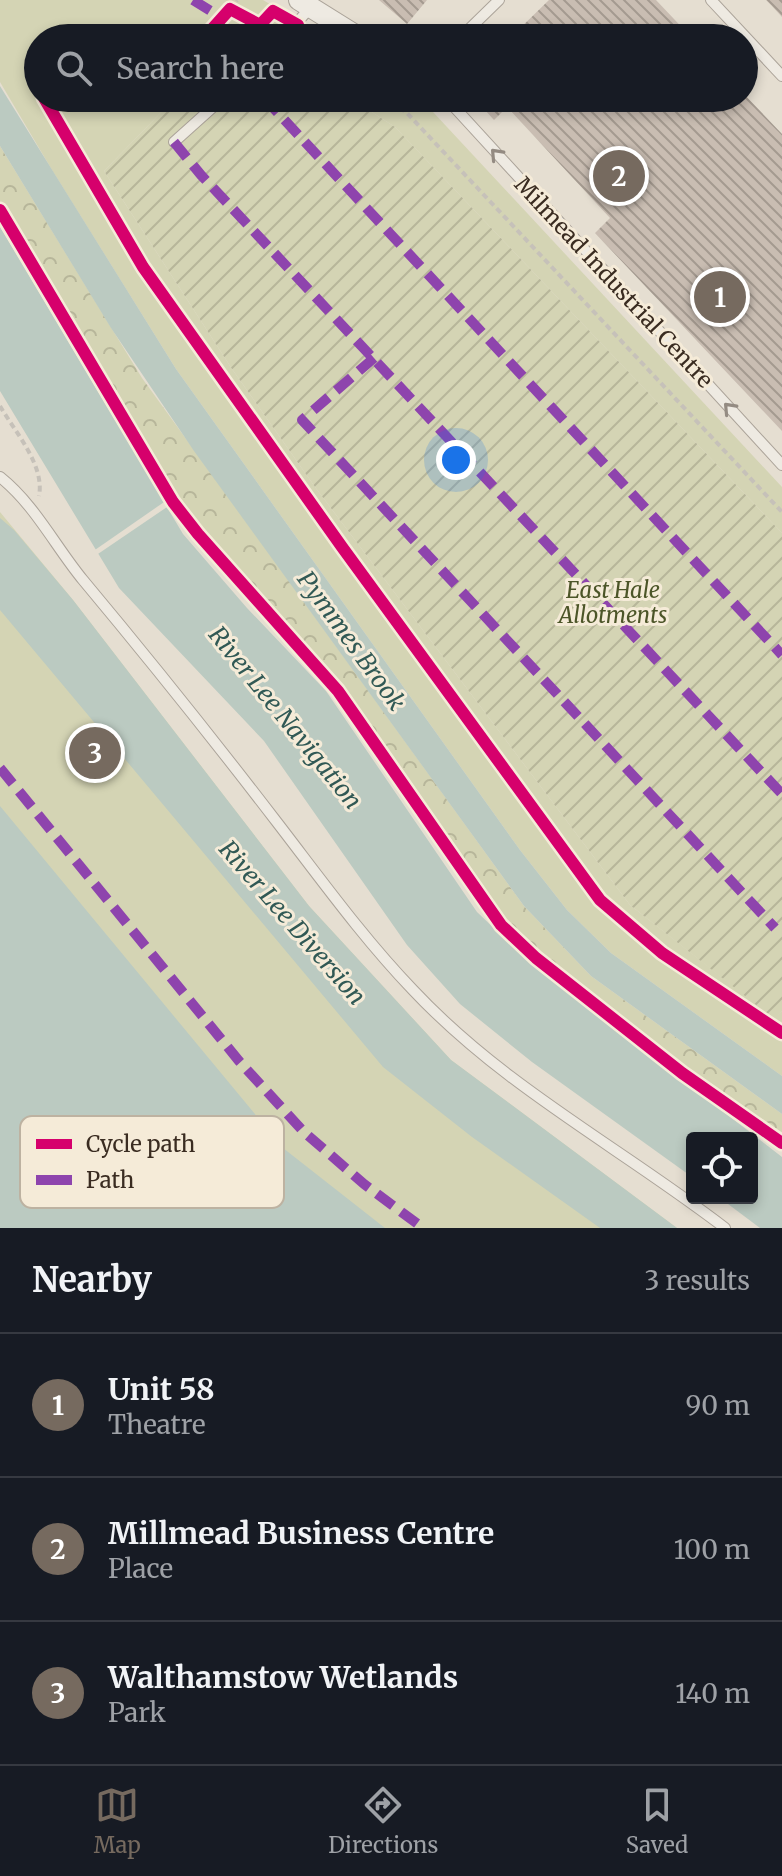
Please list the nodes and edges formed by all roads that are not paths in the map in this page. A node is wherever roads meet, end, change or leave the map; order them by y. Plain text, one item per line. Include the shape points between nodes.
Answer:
1 (499, 0) edge
2 (711, 0) edge
3 (305, 3) edge
4 (292, 24) edge
5 (338, 24) edge
6 (474, 24) edge
7 (733, 24) edge
8 (758, 50) edge
9 (782, 76) edge
10 (207, 112) edge
11 (459, 112) edge
12 (174, 142) dead end
13 (782, 465) edge
14 (0, 477) edge
15 (725, 1228) edge

1 - 6 lane
2 - 7 lane
3 - 4 lane
3 - 5 street
8 - 9 lane
10 - 12 lane
13 -> 11 lane, Milmead Industrial Centre
14 - 15 lane via 18,491 80,576 413,990 552,1110

